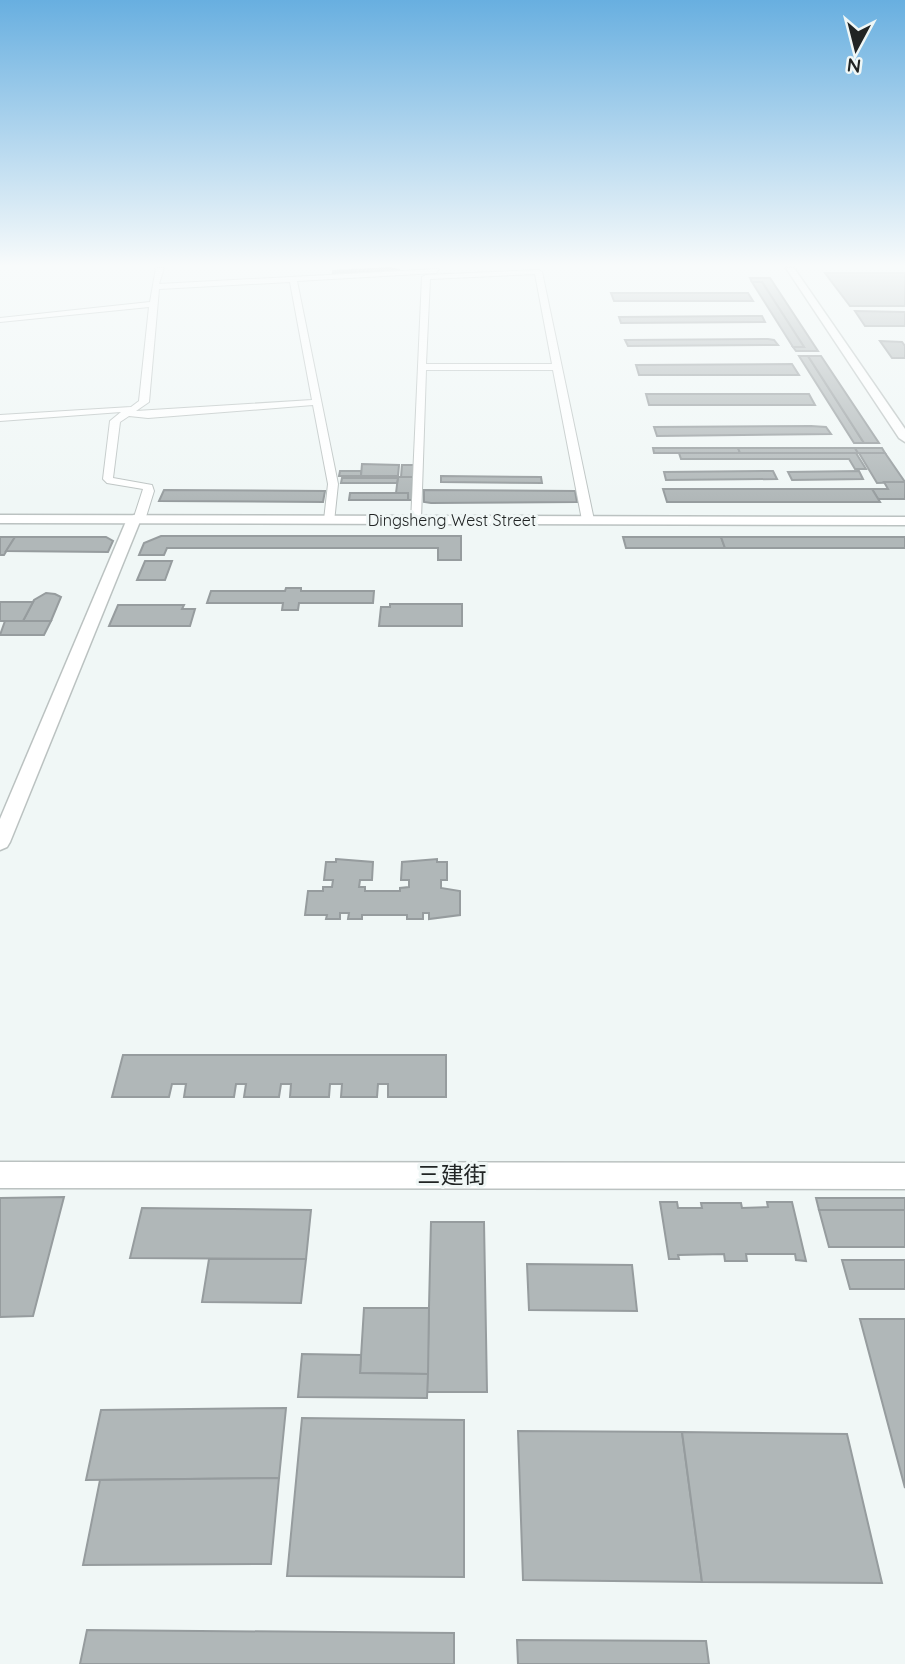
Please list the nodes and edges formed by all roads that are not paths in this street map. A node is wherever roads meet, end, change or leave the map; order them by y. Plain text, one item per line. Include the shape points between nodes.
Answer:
1 (150, 346) edge
2 (309, 346) edge
3 (423, 346) edge
4 (553, 346) edge
5 (843, 346) edge
6 (422, 367) junction
7 (557, 367) junction
8 (318, 401) junction
9 (127, 411) junction
10 (0, 418) edge
11 (905, 438) edge
12 (0, 519) edge
13 (137, 519) junction
14 (330, 520) junction
15 (415, 520) junction
16 (589, 520) junction
17 (905, 521) edge
18 (0, 842) edge
19 (0, 1175) edge
20 (905, 1175) edge

1 - 9 street via 144,402
2 - 8 street
3 - 6 street
4 - 7 street
5 - 11 street
6 - 7 street
6 - 15 street
7 - 16 street
8 - 9 street via 148,415
8 - 14 street via 333,484
9 - 10 street
9 - 13 street via 115,421 108,478 148,487
12 - 13 main road, Dingsheng West Street
13 - 14 main road, Dingsheng West Street
13 - 18 street
14 - 15 main road, Dingsheng West Street
15 - 16 main road, Dingsheng West Street
16 - 17 main road, Dingsheng West Street
19 - 20 street, 三建街

